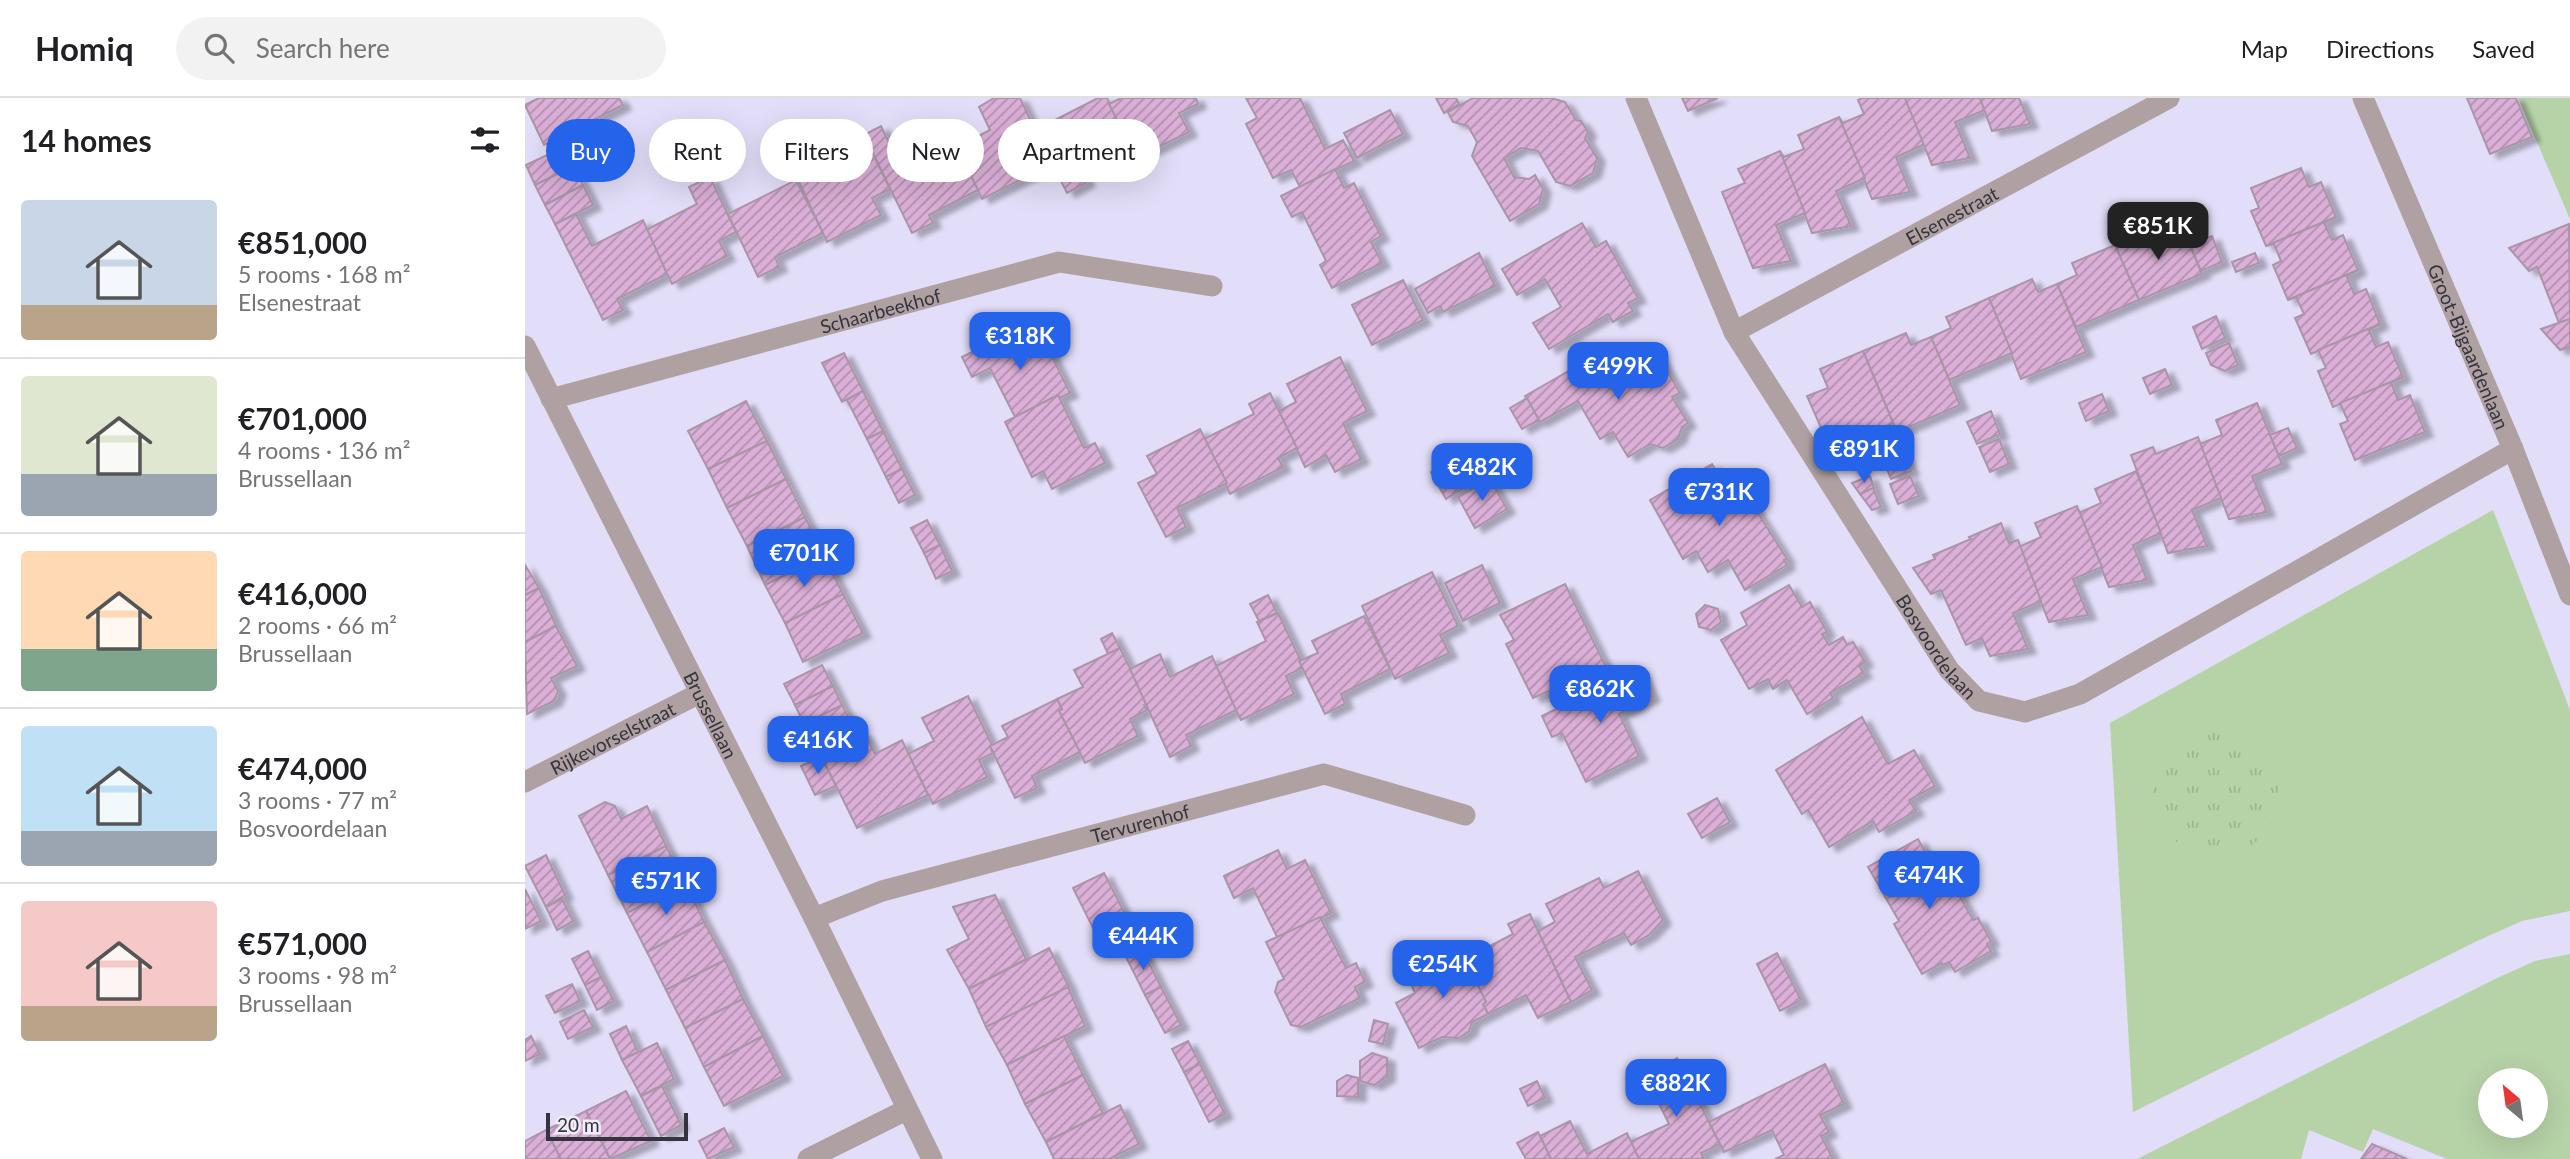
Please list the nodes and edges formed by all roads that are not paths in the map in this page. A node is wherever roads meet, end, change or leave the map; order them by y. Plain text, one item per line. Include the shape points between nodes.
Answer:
1 (1636, 98) edge
2 (2169, 98) edge
3 (2363, 98) edge
4 (1212, 286) dead end
5 (1734, 332) junction
6 (525, 346) edge
7 (551, 399) junction
8 (2513, 449) junction
9 (2570, 595) edge
10 (701, 693) junction
11 (525, 782) edge
12 (1465, 815) dead end
13 (814, 918) junction
14 (906, 1110) junction
15 (808, 1159) edge
16 (932, 1159) edge

1 - 5 street, Bosvoordelaan
2 - 5 street, Elsenestraat
3 - 8 street, Groot-Bijgaardenlaan
4 - 7 street, Schaarbeekhof via 1059,262
5 - 8 street, Bosvoordelaan via 1949,670 1979,701 2025,712 2080,694
6 - 7 street, Brussellaan
7 - 10 street, Brussellaan
8 - 9 street, Groot-Bijgaardenlaan
10 - 11 street, Rijkevorselstraat
10 - 13 street, Brussellaan
12 - 13 street, Tervurenhof via 1324,774 882,891
13 - 14 street, Brussellaan
14 - 15 street
14 - 16 street, Brussellaan

